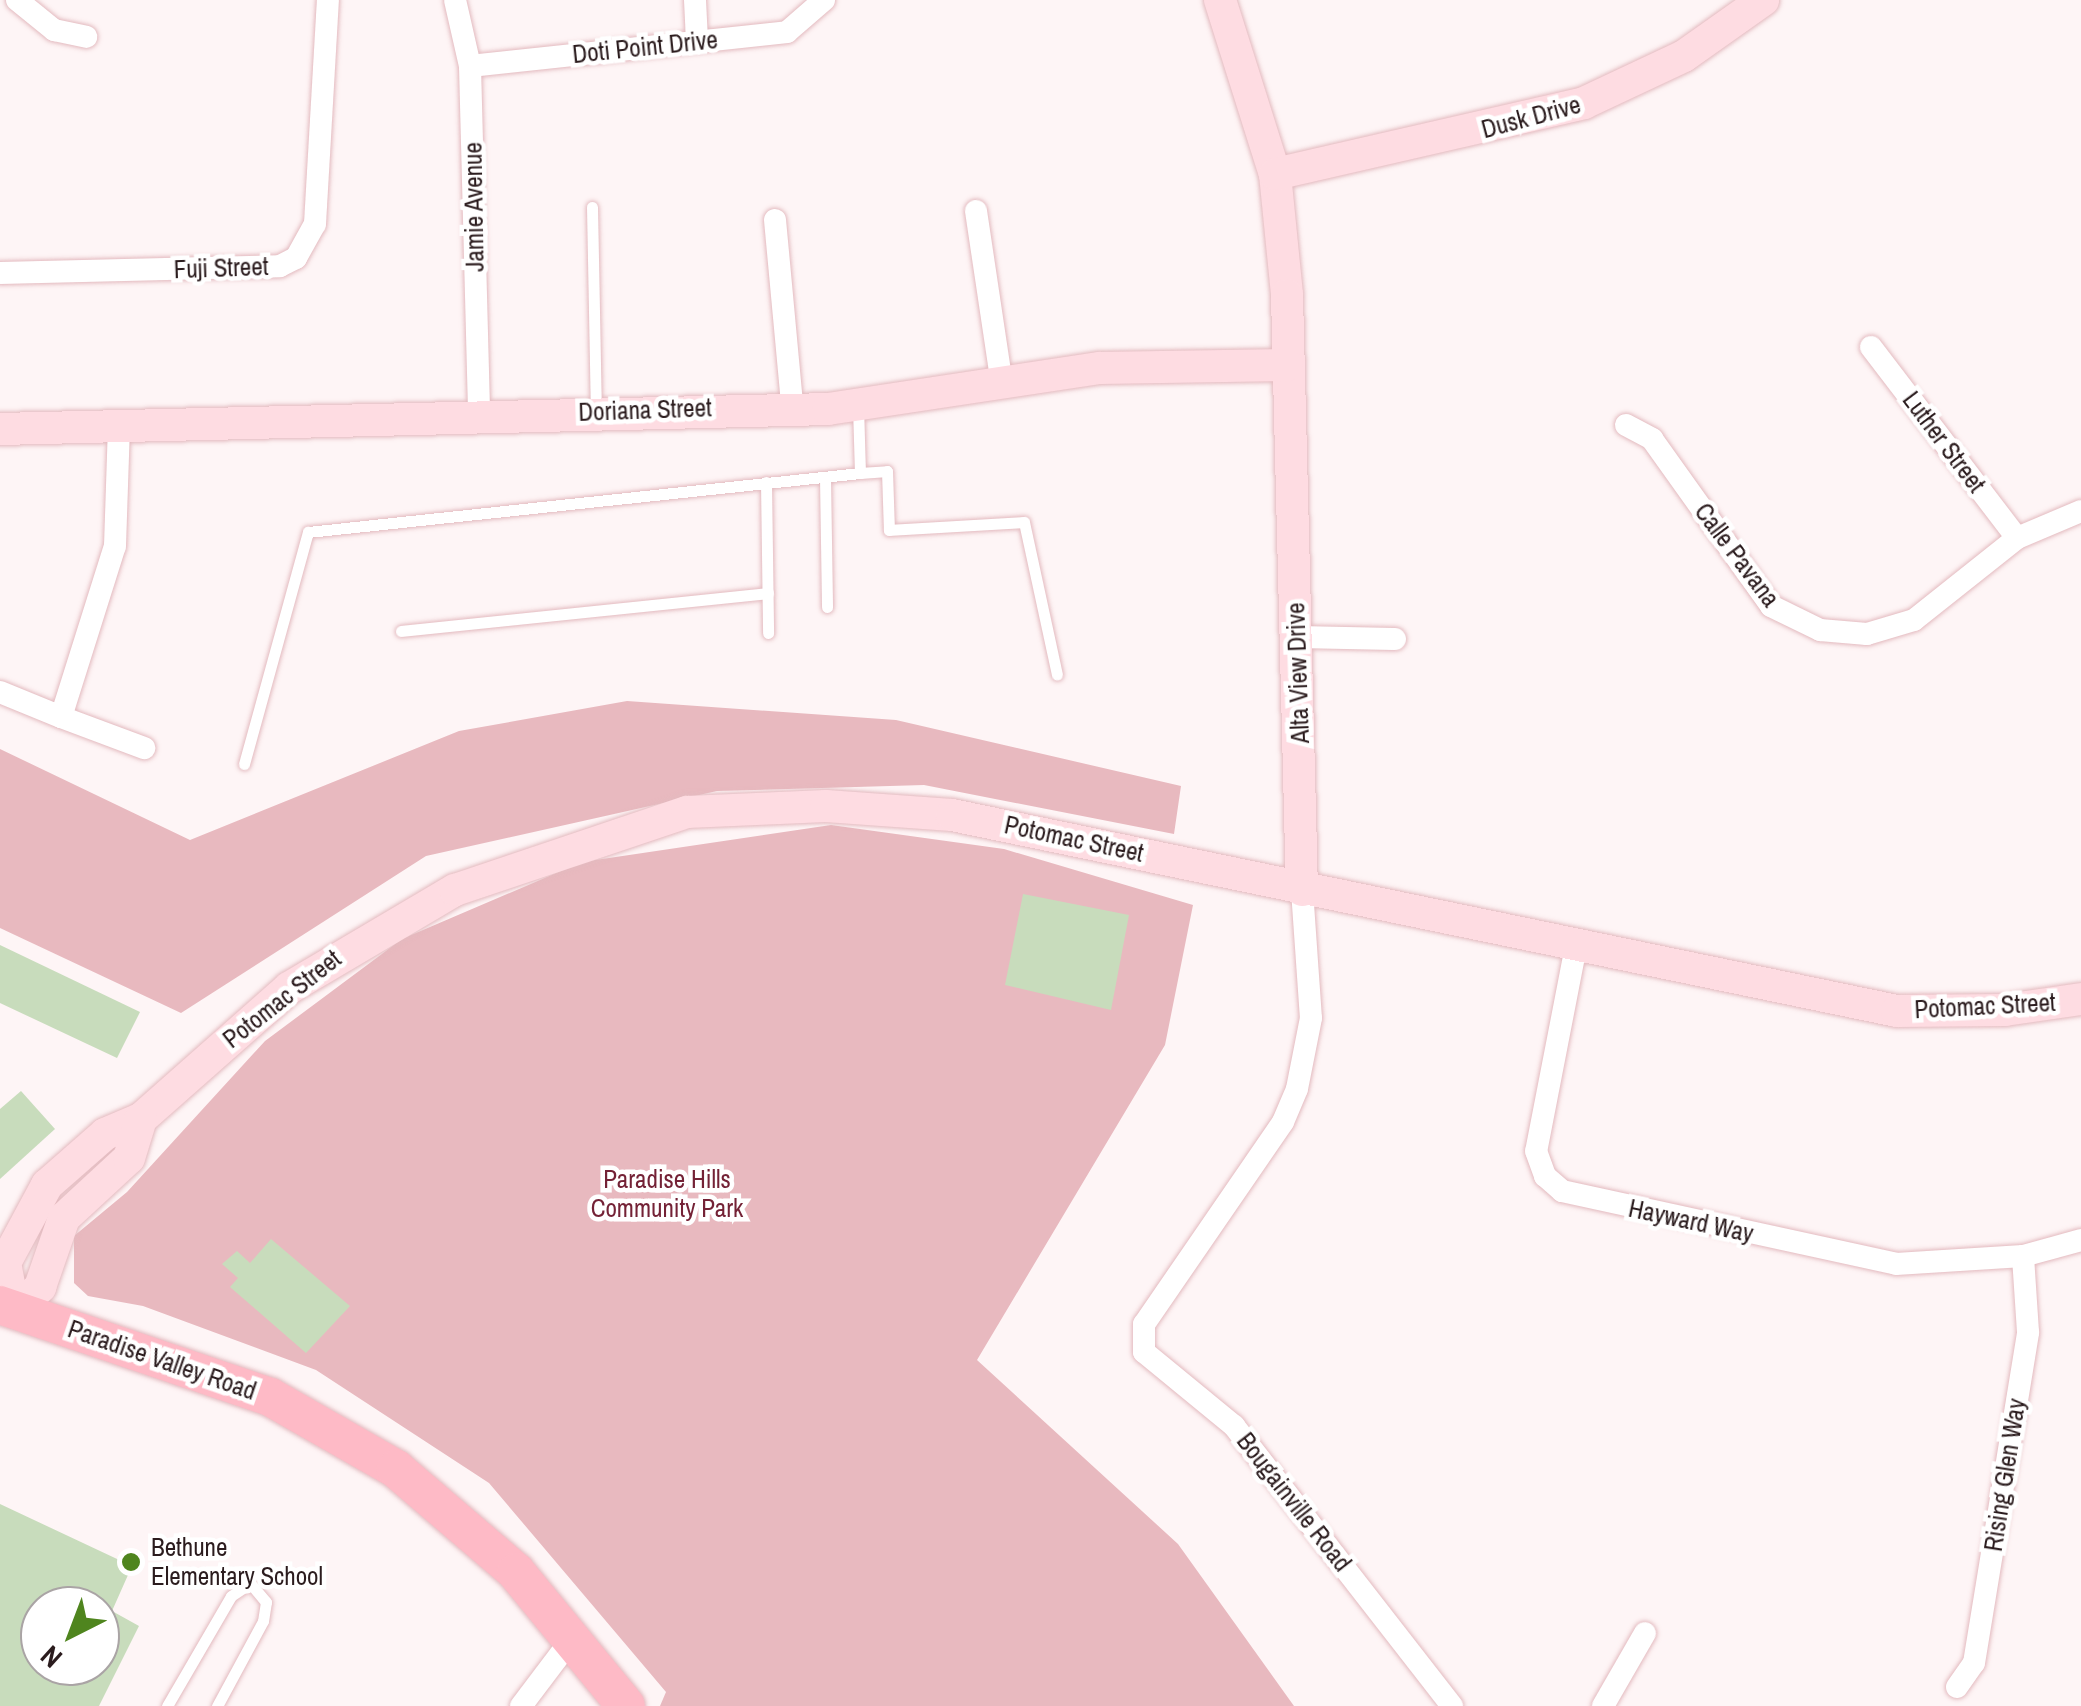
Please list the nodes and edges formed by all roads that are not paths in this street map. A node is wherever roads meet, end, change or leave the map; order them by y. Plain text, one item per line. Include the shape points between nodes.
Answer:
1 (17, 0) edge
2 (328, 0) edge
3 (455, 0) edge
4 (695, 0) edge
5 (1220, 0) edge
6 (1762, 0) edge
7 (820, 8) edge
8 (86, 37) dead end
9 (697, 40) junction
10 (470, 66) junction
11 (1275, 174) junction
12 (592, 208) dead end
13 (976, 212) dead end
14 (774, 220) dead end
15 (0, 274) edge
16 (1870, 347) dead end
17 (1287, 365) junction
18 (1002, 386) junction
19 (792, 405) junction
20 (858, 406) junction
21 (596, 412) junction
22 (479, 416) junction
23 (119, 426) junction
24 (1626, 426) dead end
25 (0, 429) edge
26 (860, 473) junction
27 (825, 477) junction
28 (766, 482) junction
29 (2081, 511) edge
30 (2017, 538) junction
31 (768, 593) junction
32 (827, 606) dead end
33 (401, 631) dead end
34 (768, 634) dead end
35 (1297, 637) junction
36 (1395, 639) dead end
37 (1057, 674) dead end
38 (0, 692) edge
39 (61, 717) junction
40 (144, 748) dead end
41 (244, 764) dead end
42 (1302, 890) junction
43 (1577, 941) junction
44 (2081, 999) edge
45 (2081, 1240) edge
46 (2023, 1256) junction
47 (7, 1308) edge
48 (1153, 1310) joint
49 (1644, 1634) dead end
50 (574, 1636) junction
51 (1957, 1687) dead end
52 (168, 1706) edge
53 (217, 1706) edge
54 (521, 1706) edge
55 (626, 1706) edge
56 (1452, 1706) edge
57 (1603, 1706) edge

1 - 8 street via 54,30
2 - 15 street, Fuji Street via 315,224 296,258 280,266
3 - 10 street, Jamie Avenue
4 - 9 street
5 - 11 street, Alta View Drive
6 - 11 street, Dusk Drive via 1684,56 1584,103
7 - 9 street, Doti Point Drive via 787,32
9 - 10 street, Doti Point Drive
10 - 22 street, Jamie Avenue
11 - 17 street, Alta View Drive
12 - 21 lane
13 - 18 street
14 - 19 street
16 - 30 street, Luther Street
17 - 18 street, Doriana Street via 1100,368
17 - 35 street, Alta View Drive
18 - 20 street, Doriana Street
19 - 20 street, Doriana Street
19 - 21 street, Doriana Street
20 - 26 lane
21 - 22 street, Doriana Street
22 - 23 street, Doriana Street
23 - 25 street, Doriana Street
23 - 39 street via 115,546
24 - 30 street, Calle Pavana via 1652,439 1772,606 1820,630 1876,632 1914,620
26 - 27 lane
26 - 37 lane via 887,472 889,530 1024,522
27 - 28 lane
27 - 32 lane
28 - 31 lane
28 - 41 lane via 308,532
29 - 30 street, Calle Pavana
31 - 33 lane
31 - 34 lane
35 - 36 street
35 - 42 street, Alta View Drive
38 - 39 street
39 - 40 street
42 - 43 street, Potomac Street
42 - 47 street, Potomac Street via 952,815 826,806 686,812 531,858 362,940 288,988 140,1119 129,1158 64,1218 40,1287
42 - 48 street, Alta View Drive via 1311,1018 1292,1103
43 - 44 street, Potomac Street via 1897,1011 2005,1010
43 - 46 street, Hayward Way via 1536,1151 1552,1185 1896,1264
45 - 46 street, Hayward Way
46 - 51 street, Rising Glen Way via 2028,1332 1974,1663
47 - 50 main road, Paradise Valley Road via 201,1370 328,1429 454,1516
48 - 56 street, Bougainville Road via 1144,1324 1144,1352 1234,1426
49 - 57 street
50 - 54 street
50 - 55 main road, Paradise Valley Road
52 - 53 lane via 230,1596 250,1582 266,1602 263,1621

